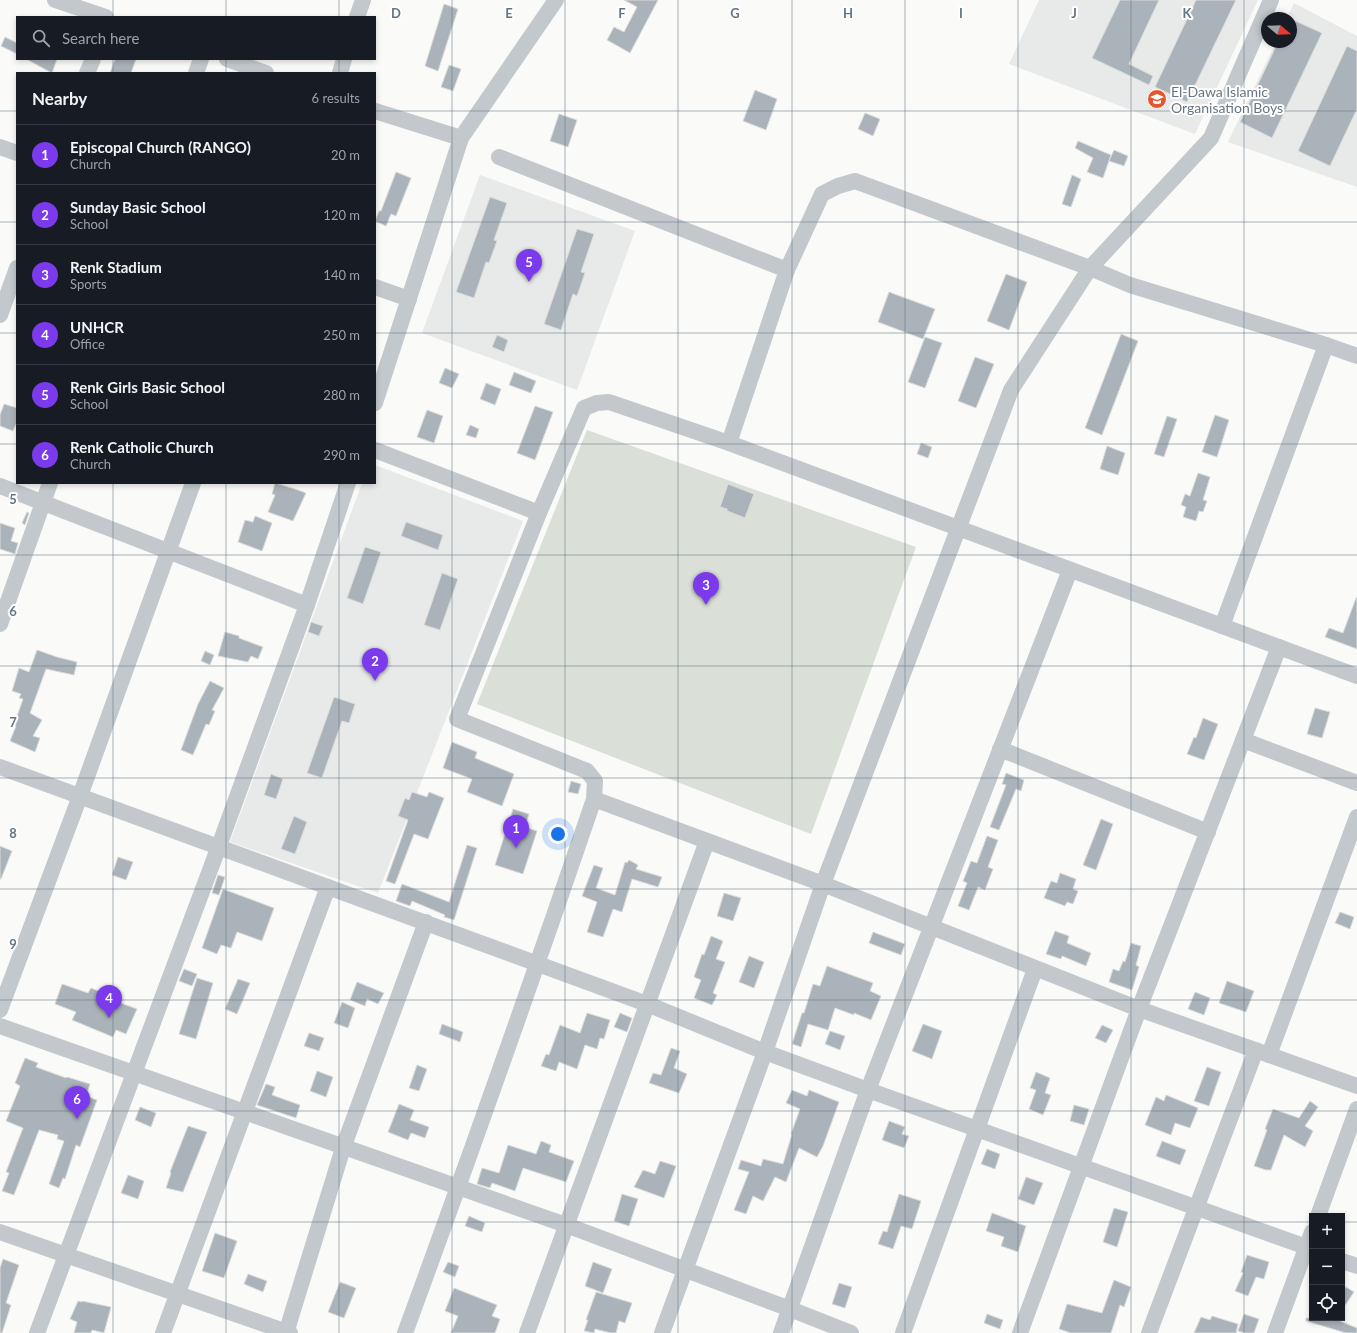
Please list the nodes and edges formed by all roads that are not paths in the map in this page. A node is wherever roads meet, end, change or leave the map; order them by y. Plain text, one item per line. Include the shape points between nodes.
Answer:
1 (56, 0) edge
2 (363, 0) edge
3 (556, 0) edge
4 (1271, 0) edge
5 (103, 16) edge
6 (358, 16) edge
7 (92, 60) edge
8 (201, 60) edge
9 (230, 60) edge
10 (344, 60) edge
11 (88, 72) edge
12 (196, 72) edge
13 (263, 72) edge
14 (340, 72) edge
15 (376, 111) edge
16 (461, 138) junction
17 (0, 147) edge
18 (16, 154) edge
19 (499, 157) dead end
20 (1090, 268) junction
21 (787, 270) junction
22 (16, 271) edge
23 (376, 287) edge
24 (409, 299) junction
25 (0, 315) edge
26 (1326, 345) junction
27 (1357, 356) edge
28 (376, 400) edge
29 (729, 443) junction
30 (376, 450) edge
31 (50, 484) edge
32 (193, 484) edge
33 (348, 484) edge
34 (0, 486) edge
35 (43, 502) junction
36 (539, 513) junction
37 (958, 528) junction
38 (168, 550) junction
39 (1070, 570) junction
40 (307, 605) junction
41 (0, 624) edge
42 (1222, 626) junction
43 (1279, 647) junction
44 (1357, 676) edge
45 (1243, 740) junction
46 (1000, 749) junction
47 (0, 767) edge
48 (1357, 783) edge
49 (80, 796) junction
50 (594, 799) junction
51 (1357, 817) edge
52 (1208, 832) junction
53 (707, 841) junction
54 (219, 846) junction
55 (824, 884) junction
56 (328, 887) junction
57 (426, 922) junction
58 (930, 927) junction
59 (538, 964) junction
60 (1035, 969) junction
61 (5, 981) edge
62 (647, 1004) junction
63 (0, 1010) edge
64 (1139, 1010) junction
65 (0, 1026) edge
66 (765, 1052) junction
67 (1262, 1053) junction
68 (134, 1073) junction
69 (1357, 1086) edge
70 (868, 1090) junction
71 (1357, 1109) edge
72 (245, 1112) junction
73 (978, 1130) junction
74 (343, 1148) junction
75 (1081, 1167) junction
76 (458, 1187) junction
77 (1195, 1207) junction
78 (1319, 1213) edge
79 (566, 1225) junction
80 (0, 1232) edge
81 (1309, 1248) edge
82 (66, 1255) junction
83 (1345, 1262) edge
84 (1357, 1266) edge
85 (685, 1270) junction
86 (177, 1295) junction
87 (790, 1309) junction
88 (37, 1333) edge
89 (163, 1333) edge
90 (287, 1333) edge
91 (405, 1333) edge
92 (527, 1333) edge
93 (662, 1333) edge
94 (781, 1333) edge
95 (851, 1333) edge
96 (903, 1333) edge
97 (1020, 1333) edge
98 (1149, 1333) edge
99 (1275, 1333) edge

1 - 5 street
2 - 6 street
3 - 16 street
4 - 20 street via 1211,138
7 - 11 street
8 - 12 street
9 - 13 street
10 - 14 street
15 - 16 street
16 - 24 street
17 - 18 street
19 - 21 street
20 - 21 street via 855,181 822,194
20 - 26 street via 1130,285
20 - 37 street via 1011,390
21 - 29 street
22 - 25 street
23 - 24 street
24 - 28 street
26 - 27 street
26 - 42 street
29 - 36 street via 609,402 597,403 584,408
29 - 37 street
30 - 36 street
31 - 35 street
32 - 38 street
33 - 40 street
34 - 35 street
35 - 38 street
35 - 41 street
36 - 50 street via 457,719 587,771 595,781
37 - 39 street
37 - 55 street
38 - 40 street
38 - 49 street
39 - 42 street
39 - 46 street
40 - 54 street
42 - 43 street
43 - 44 street
43 - 45 street
45 - 48 street
45 - 52 street
46 - 52 street
46 - 58 street
47 - 49 street
49 - 54 street
49 - 61 street
50 - 53 street
50 - 59 street
51 - 67 street
52 - 64 street
53 - 55 street
53 - 62 street
54 - 56 street
54 - 68 street
55 - 58 street
55 - 66 street
56 - 57 street
56 - 72 street
57 - 59 street
57 - 74 street
58 - 60 street
58 - 70 street
59 - 62 street
59 - 76 street
60 - 64 street
60 - 73 street
61 - 63 street
62 - 66 street
62 - 79 street
64 - 67 street
64 - 75 street
65 - 68 street
66 - 70 street
66 - 85 street
67 - 69 street
67 - 77 street
68 - 72 street
68 - 82 street
70 - 73 street
70 - 87 street
71 - 78 street
72 - 74 street
72 - 86 street
73 - 75 street
73 - 96 street
74 - 76 street
74 - 90 street
75 - 77 street
75 - 97 street
76 - 79 street
76 - 91 street
77 - 81 street
77 - 98 street
79 - 85 street
79 - 92 street
80 - 82 street
81 - 99 street
82 - 86 street
82 - 88 street
83 - 84 street
85 - 87 street
85 - 93 street
86 - 89 street
86 - 90 street
87 - 94 street
87 - 95 street

